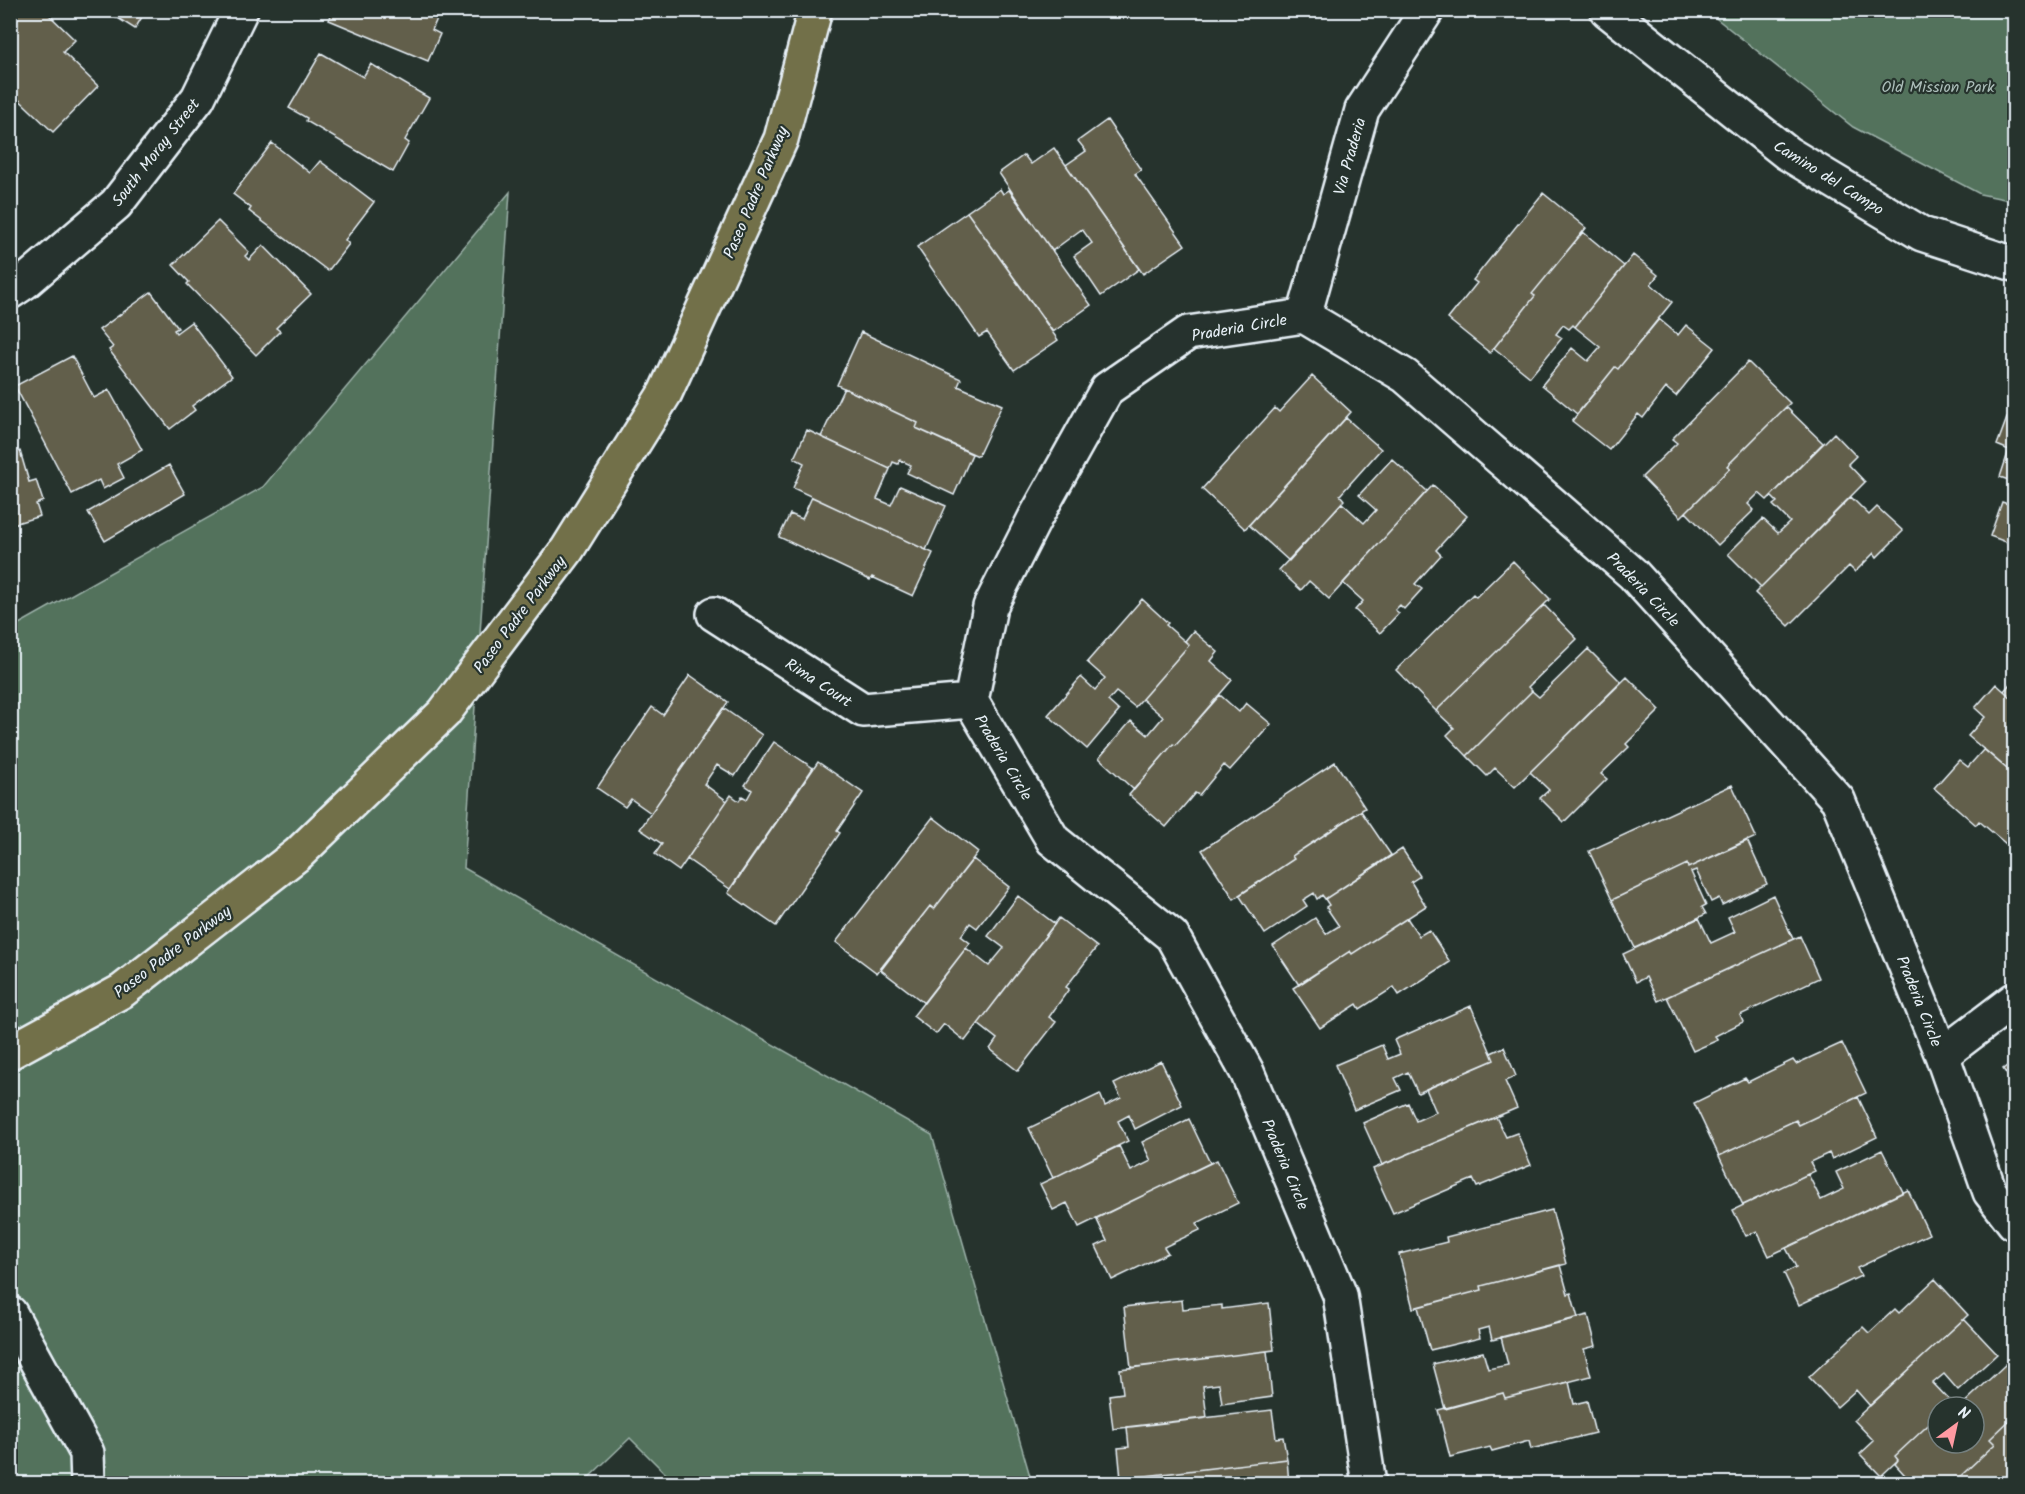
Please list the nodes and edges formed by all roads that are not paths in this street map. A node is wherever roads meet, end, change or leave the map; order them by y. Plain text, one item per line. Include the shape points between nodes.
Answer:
1 (241, 10) edge
2 (815, 10) edge
3 (1427, 10) edge
4 (1606, 10) edge
5 (2014, 264) edge
6 (10, 292) edge
7 (1304, 316) junction
8 (714, 614) dead end
9 (971, 701) junction
10 (2014, 1000) edge
11 (10, 1052) edge
12 (1942, 1055) junction
13 (2014, 1223) edge
14 (10, 1313) edge
15 (88, 1484) edge
16 (1369, 1484) edge

1 - 6 street, South Moray Street via 198,98 117,204
2 - 11 main road, Paseo Padre Parkway via 781,139 665,393 567,550 444,713 289,862 123,991
3 - 7 street, Via Praderia via 1362,110
4 - 5 street, Camino del Campo via 1787,153 1922,234
7 - 9 street, Praderia Circle via 1188,333 1107,389 990,607
7 - 12 street, Praderia Circle via 1405,376 1634,574 1838,800
8 - 9 street, Rima Court via 863,710
9 - 16 street, Praderia Circle via 1053,840 1172,936 1247,1072 1340,1295
10 - 12 street
12 - 13 street, Praderia Circle via 1990,1192
14 - 15 street via 87,1453

